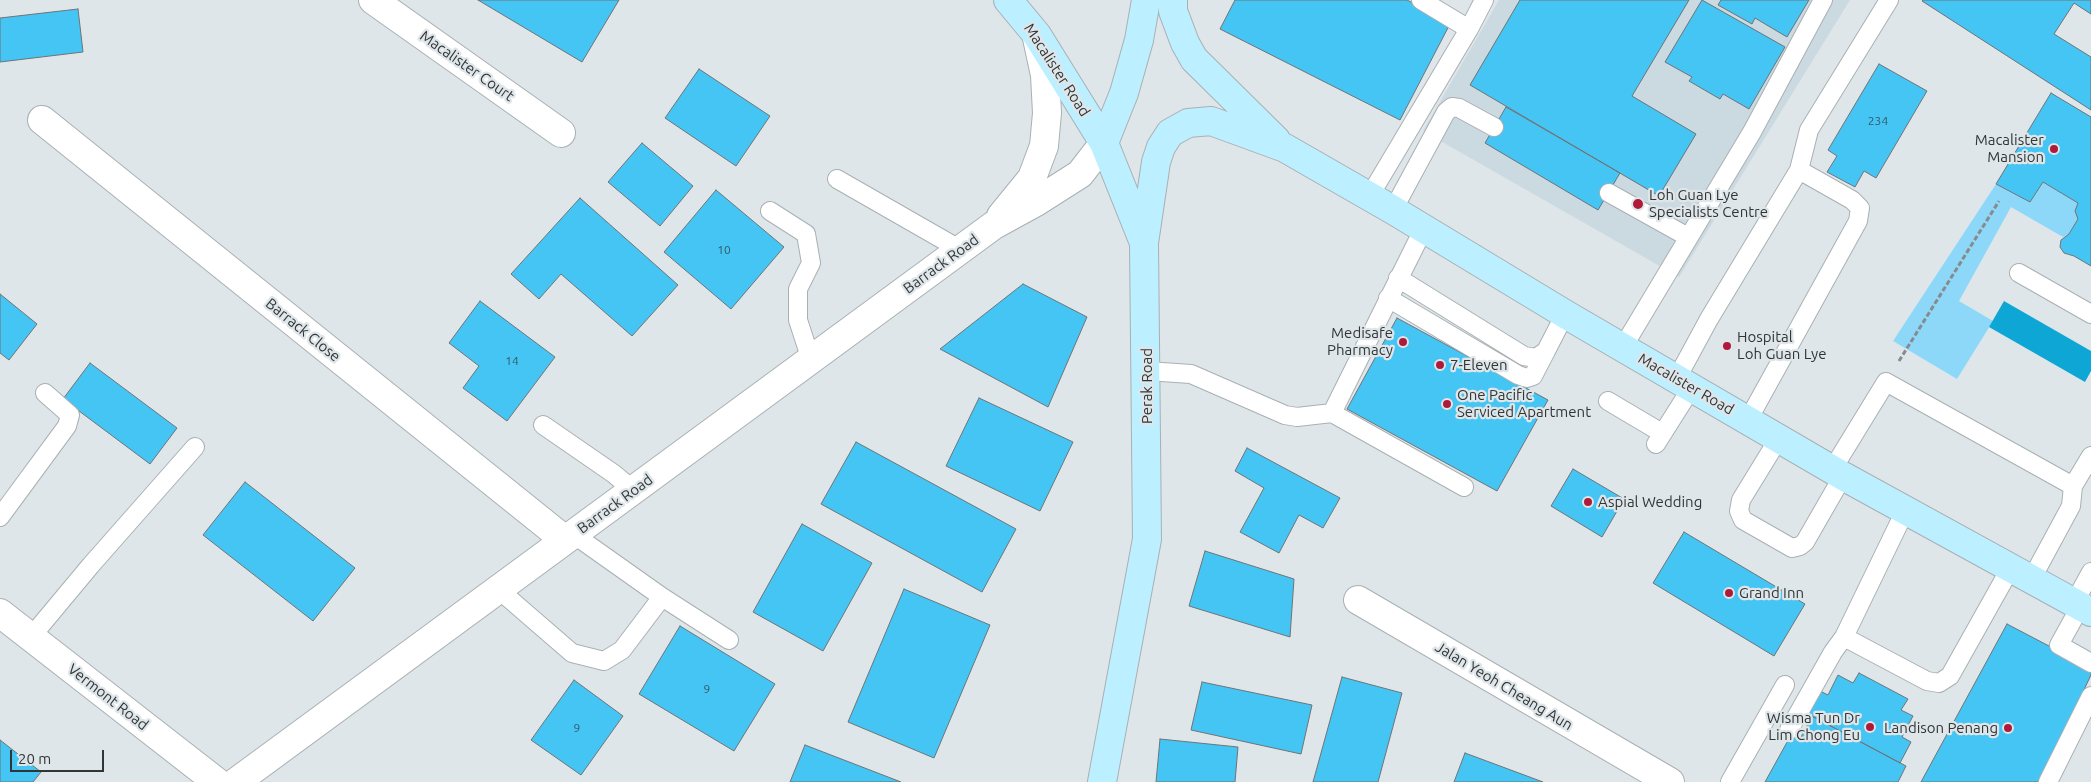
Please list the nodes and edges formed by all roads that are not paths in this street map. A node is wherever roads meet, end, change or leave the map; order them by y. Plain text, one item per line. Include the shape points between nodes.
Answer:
1 (373, 0) edge
2 (1008, 0) edge
3 (1146, 0) edge
4 (1173, 0) edge
5 (1421, 0) edge
6 (1484, 0) edge
7 (1823, 0) edge
8 (1889, 0) edge
9 (1469, 29) junction
10 (1037, 35) junction
11 (42, 120) dead end
12 (1494, 127) dead end
13 (561, 133) dead end
14 (1104, 143) junction
15 (1285, 148) junction
16 (1799, 170) junction
17 (837, 179) dead end
18 (1609, 192) dead end
19 (1369, 197) junction
20 (1393, 210) junction
21 (770, 211) dead end
22 (994, 225) junction
23 (1424, 230) junction
24 (1688, 237) junction
25 (1144, 243) junction
26 (960, 250) junction
27 (2019, 273) dead end
28 (1398, 278) junction
29 (1388, 298) junction
30 (1565, 314) junction
31 (2091, 314) edge
32 (1623, 347) junction
33 (1546, 351) junction
34 (811, 360) junction
35 (1147, 371) junction
36 (1684, 383) junction
37 (45, 393) dead end
38 (1608, 401) dead end
39 (1332, 413) junction
40 (1748, 420) junction
41 (542, 425) dead end
42 (1779, 438) junction
43 (196, 447) dead end
44 (2091, 456) edge
45 (1837, 473) junction
46 (2073, 486) junction
47 (1464, 487) dead end
48 (633, 490) junction
49 (1905, 511) junction
50 (0, 517) edge
51 (569, 537) junction
52 (2091, 572) edge
53 (2020, 575) junction
54 (498, 589) junction
55 (662, 597) junction
56 (1358, 600) dead end
57 (2082, 607) edge
58 (0, 613) edge
59 (31, 637) junction
60 (1844, 637) junction
61 (729, 640) dead end
62 (2091, 663) edge
63 (1785, 685) dead end
64 (2091, 696) edge
65 (1789, 730) dead end
66 (1655, 779) edge
67 (217, 782) edge
68 (236, 782) edge
69 (1102, 782) edge
70 (1730, 782) edge
71 (2048, 782) edge

1 - 13 street, Macalister Court
2 - 10 main road, Macalister Road
3 - 14 main road via 1124,93
4 - 15 main road via 1182,35 1194,59
5 - 9 lane
6 - 9 lane
7 - 24 lane via 1752,132
8 - 16 lane via 1809,130
9 - 19 lane
10 - 14 main road, Macalister Road
10 - 22 street, Barrack Road via 1045,75 1047,113 1044,146 1032,178
11 - 51 street, Barrack Close
12 - 20 lane via 1460,108 1452,107 1446,112
14 - 22 street, Barrack Road via 1080,174
14 - 25 main road, Perak Road
15 - 19 main road, Macalister Road
15 - 25 main road via 1211,121 1188,123 1170,133 1156,162
16 - 36 lane via 1709,319
16 - 40 lane via 1852,200 1860,208 1858,221
17 - 26 lane
18 - 24 lane
19 - 20 main road, Macalister Road
20 - 23 main road, Macalister Road
21 - 34 lane via 806,234 811,263 798,289 798,320
22 - 26 street, Barrack Road
23 - 28 lane
23 - 30 main road, Macalister Road
24 - 32 lane
25 - 35 main road, Perak Road
26 - 34 street, Barrack Road
27 - 31 lane
28 - 29 lane
28 - 33 lane via 1524,356 1536,358
29 - 33 lane via 1518,375 1533,376
29 - 39 lane
30 - 32 main road, Macalister Road
30 - 33 lane
32 - 36 main road, Macalister Road
34 - 48 street, Barrack Road
35 - 39 lane via 1191,374 1285,415 1297,417
35 - 69 main road, Perak Road via 1147,539
36 - 38 lane via 1659,438
36 - 40 main road, Macalister Road
37 - 50 lane via 70,415 67,426
39 - 47 lane
40 - 42 main road, Macalister Road
41 - 48 lane
42 - 45 main road, Macalister Road
42 - 45 lane via 1741,500 1739,511 1743,520 1792,548 1800,546 1805,542
43 - 59 lane
44 - 46 lane
45 - 46 lane via 1886,382
45 - 49 main road, Macalister Road
46 - 53 lane via 2071,506
48 - 51 street, Barrack Road
49 - 53 main road, Macalister Road
49 - 60 lane
51 - 54 street, Barrack Road
51 - 55 lane
52 - 57 lane
53 - 57 main road, Macalister Road
53 - 60 lane via 1950,676 1938,682 1927,681
54 - 55 lane via 572,653 604,661 622,650
54 - 68 street, Barrack Road
55 - 61 lane
56 - 66 street, Jalan Yeoh Cheang Aun
57 - 62 lane via 2059,645
58 - 59 street, Vermont Road
59 - 67 street, Vermont Road
60 - 65 lane
63 - 70 lane
64 - 71 lane

